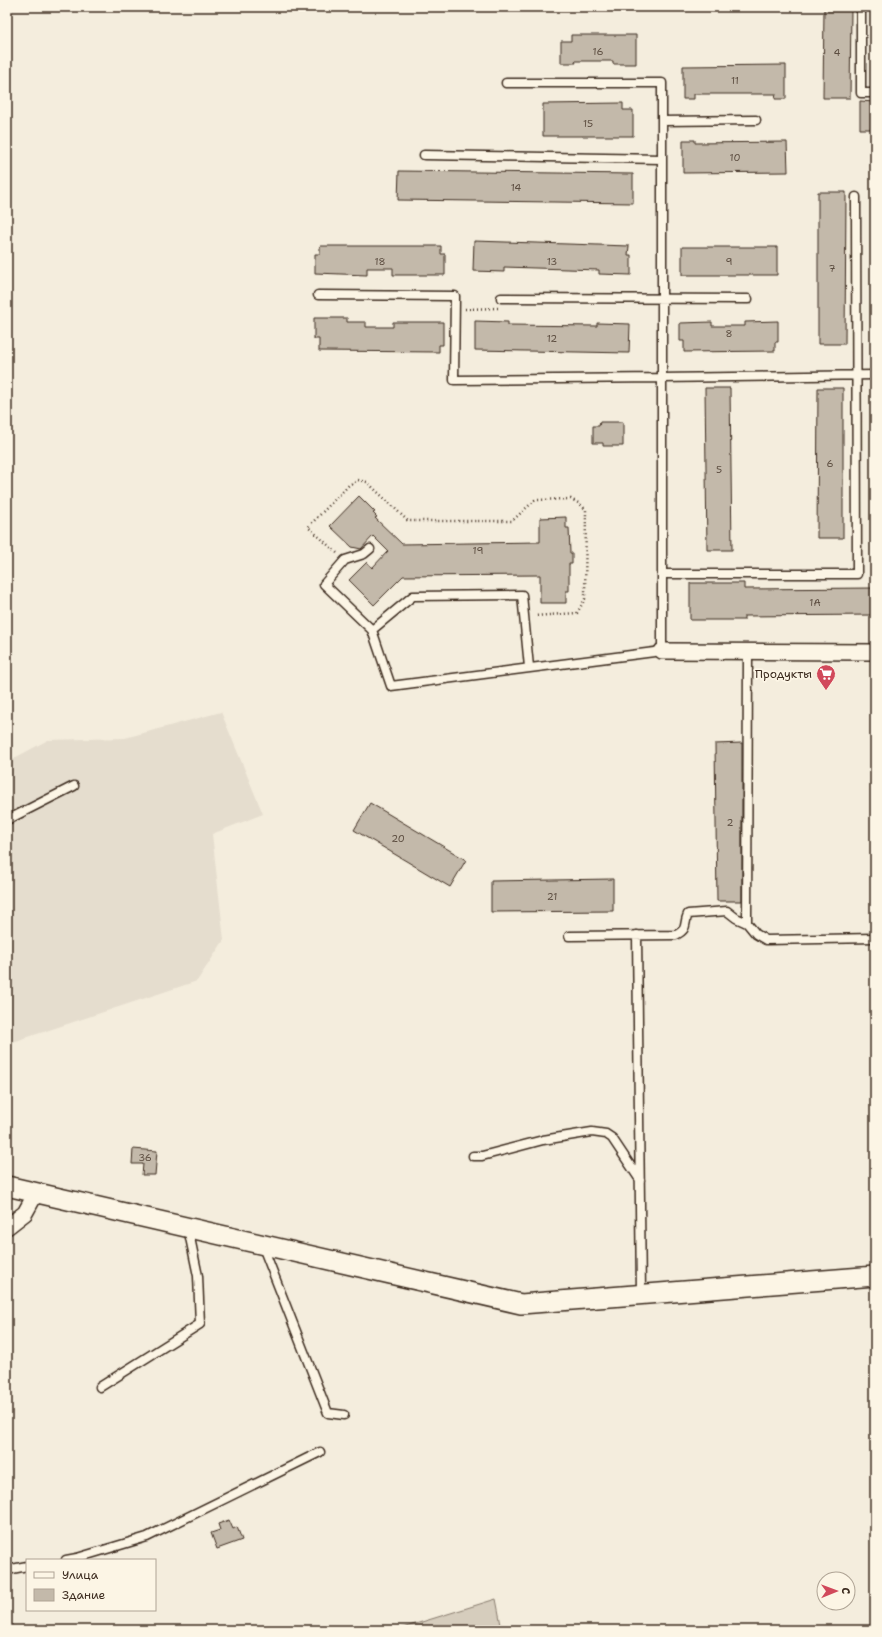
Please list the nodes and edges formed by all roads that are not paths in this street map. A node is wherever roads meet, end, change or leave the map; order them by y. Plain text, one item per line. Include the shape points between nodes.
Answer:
1 (861, 7) edge
2 (506, 83) dead end
3 (875, 93) edge
4 (756, 120) dead end
5 (662, 121) junction
6 (424, 155) dead end
7 (662, 159) junction
8 (856, 197) dead end
9 (318, 295) dead end
10 (501, 298) road end
11 (662, 299) junction
12 (748, 299) dead end
13 (857, 375) junction
14 (875, 375) edge
15 (662, 378) junction
16 (370, 549) dead end
17 (662, 574) junction
18 (372, 630) junction
19 (662, 651) junction
20 (748, 652) junction
21 (875, 652) edge
22 (529, 667) junction
23 (74, 786) dead end
24 (7, 820) edge
25 (747, 923) junction
26 (637, 935) junction
27 (569, 936) dead end
28 (875, 938) edge
29 (473, 1156) dead end
30 (640, 1181) junction
31 (7, 1186) edge
32 (36, 1193) junction
33 (7, 1227) edge
34 (188, 1227) junction
35 (262, 1244) junction
36 (875, 1276) edge
37 (641, 1294) junction
38 (100, 1387) dead end
39 (344, 1416) dead end
40 (320, 1452) dead end
41 (72, 1559) edge
42 (26, 1566) edge
43 (7, 1570) edge

1 - 3 lane via 861,93
2 - 5 lane via 662,83
4 - 5 lane
5 - 7 lane
6 - 7 lane
7 - 11 lane
8 - 13 lane
9 - 15 lane via 455,296 454,380
10 - 11 lane
11 - 12 lane
11 - 15 lane
13 - 14 lane
13 - 15 lane
13 - 17 lane via 857,574
15 - 17 lane
16 - 18 lane via 364,554 345,560 324,584
17 - 19 lane
18 - 22 lane via 392,686
18 - 22 lane via 413,596 522,595
19 - 20 street
19 - 22 lane
20 - 21 street
20 - 25 lane
23 - 24 lane
25 - 26 lane via 727,911 695,913 688,914 686,926 676,935
25 - 28 lane via 756,934 766,940
26 - 27 lane
26 - 30 lane
29 - 30 lane via 482,1156 543,1140 592,1132 606,1134 612,1138
30 - 37 lane
31 - 32 street
32 - 33 street via 25,1212
32 - 34 street
34 - 35 street
34 - 38 lane via 198,1276 200,1324
35 - 37 street via 521,1304
35 - 39 lane via 328,1413
36 - 37 street
40 - 41 lane via 147,1537
42 - 43 lane

